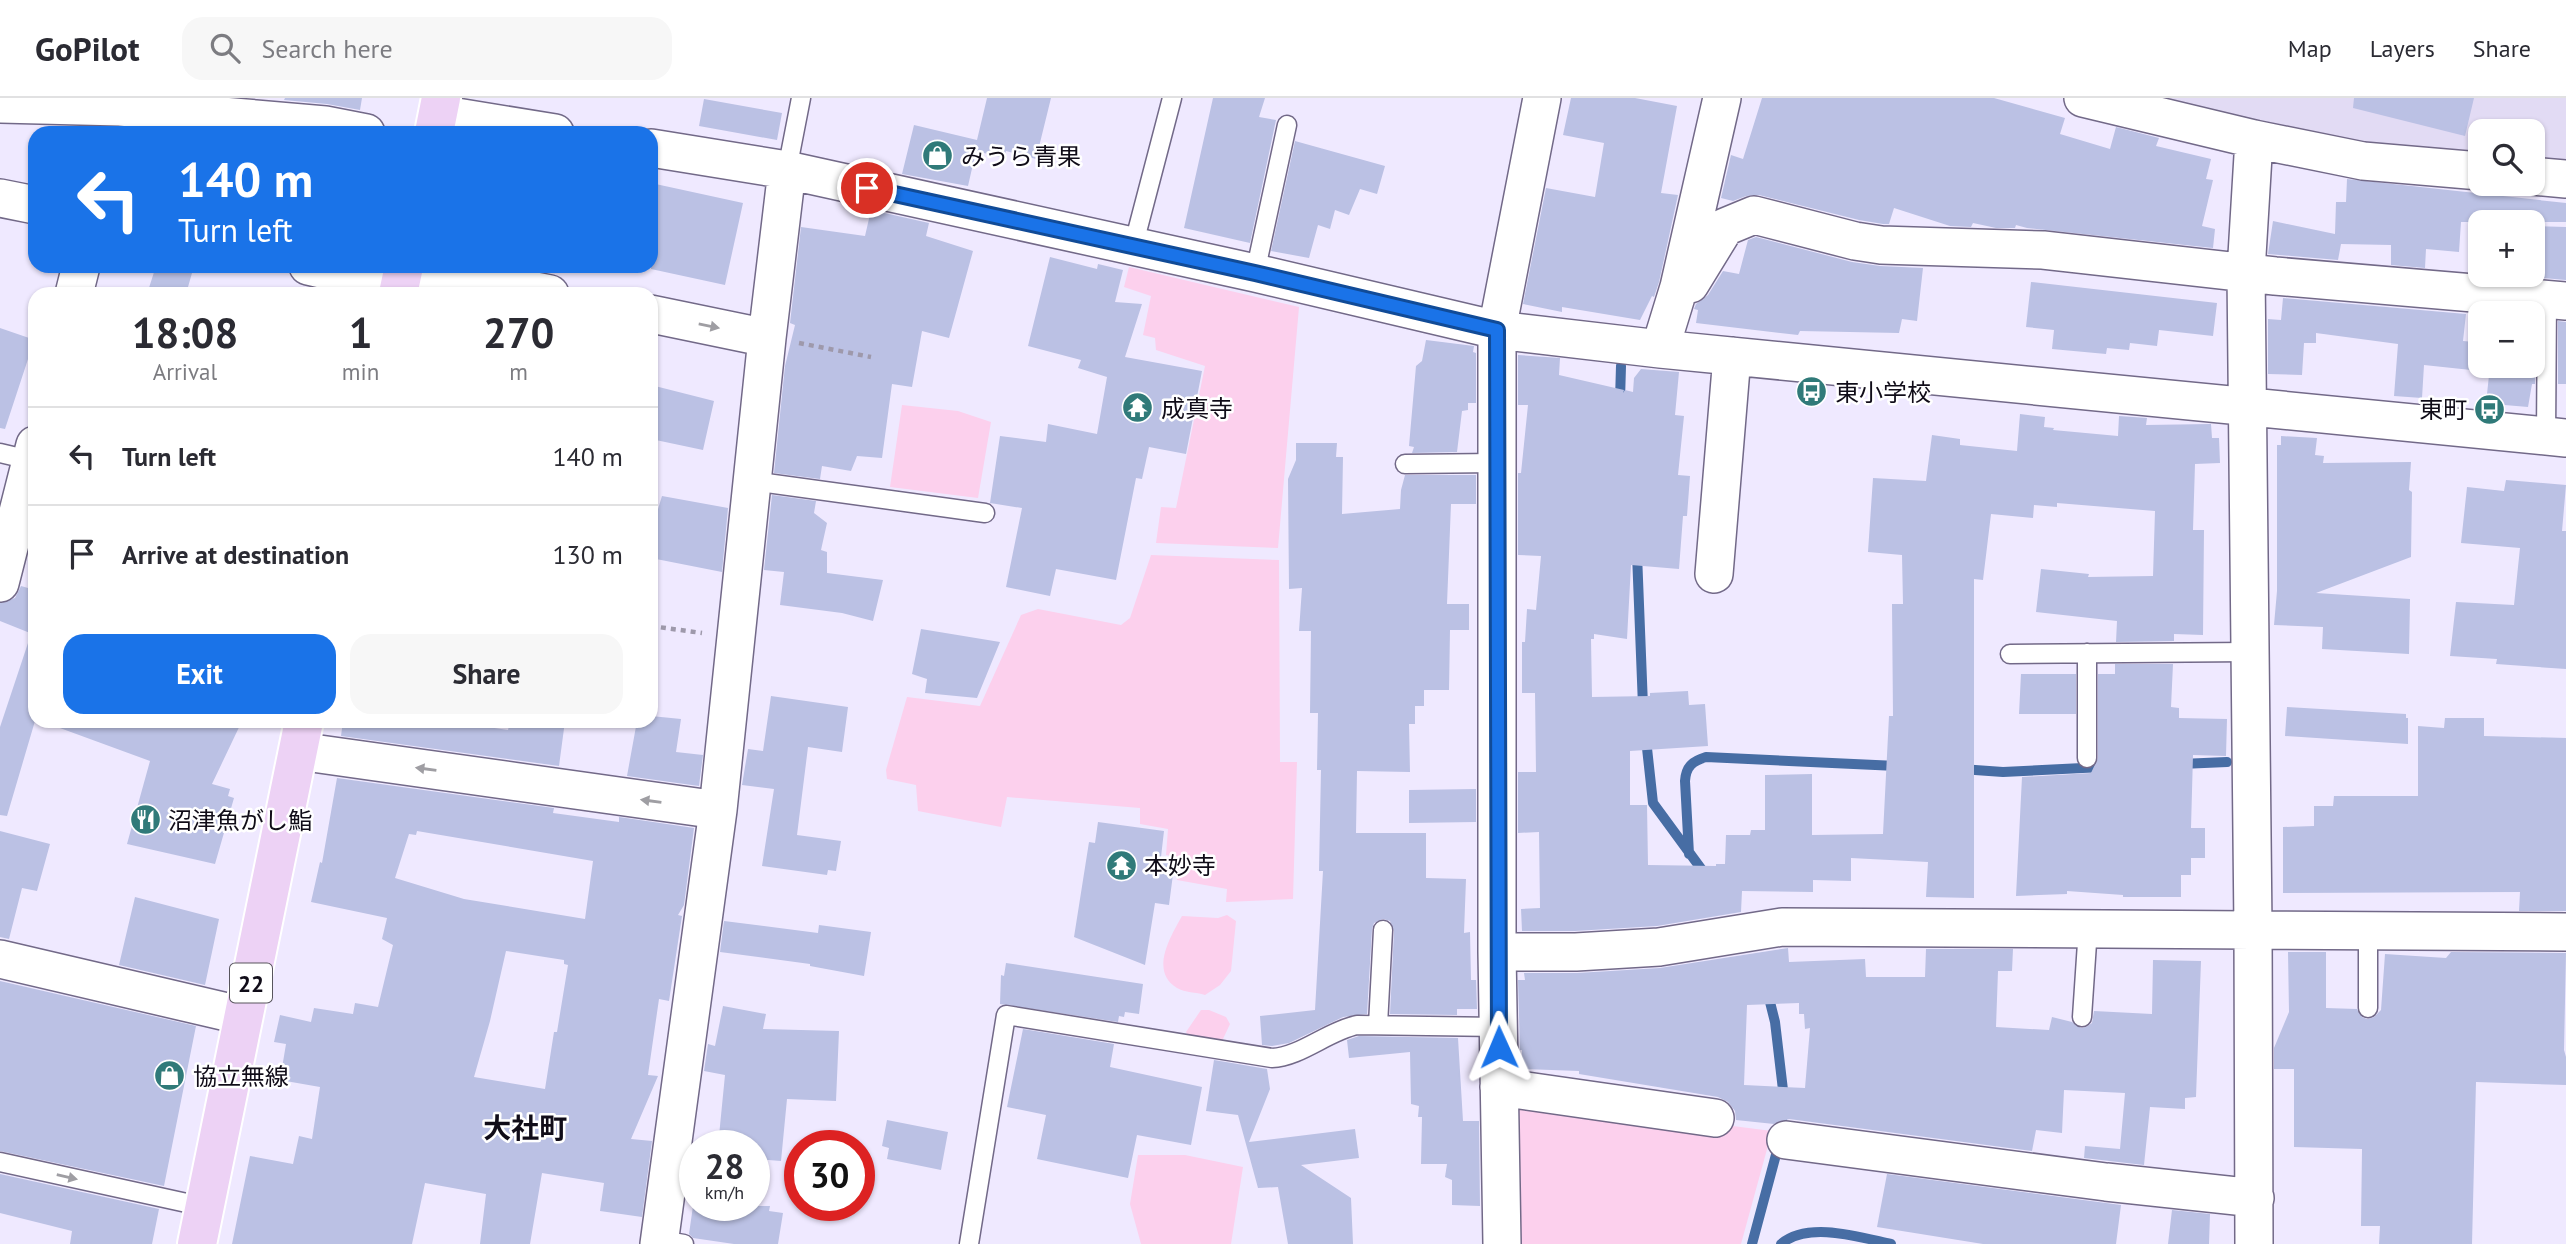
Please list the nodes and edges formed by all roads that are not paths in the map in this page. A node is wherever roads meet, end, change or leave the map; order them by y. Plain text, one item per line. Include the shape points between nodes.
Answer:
1 (801, 98) edge
2 (1172, 98) edge
3 (1542, 98) edge
4 (1722, 98) edge
5 (2083, 98) edge
6 (0, 104) edge
7 (118, 113) edge
8 (438, 115) edge
9 (1287, 125) dead end
10 (330, 126) edge
11 (510, 126) edge
12 (2254, 139) junction
13 (658, 149) edge
14 (787, 170) junction
15 (2468, 170) edge
16 (2545, 177) edge
17 (2566, 179) edge
18 (0, 198) edge
19 (28, 204) edge
20 (1133, 247) junction
21 (2246, 272) junction
22 (363, 273) edge
23 (1255, 273) junction
24 (403, 278) edge
25 (486, 287) edge
26 (1679, 287) junction
27 (2557, 300) edge
28 (658, 315) edge
29 (1497, 330) junction
30 (767, 338) junction
31 (1660, 349) junction
32 (1732, 356) junction
33 (2246, 407) junction
34 (2556, 437) edge
35 (25, 455) edge
36 (1496, 463) junction
37 (1405, 464) dead end
38 (752, 481) junction
39 (985, 513) dead end
40 (1714, 574) dead end
41 (0, 583) edge
42 (2250, 652) junction
43 (2087, 653) junction
44 (2010, 654) dead end
45 (301, 736) edge
46 (2087, 758) dead end
47 (718, 810) junction
48 (2088, 929) junction
49 (2253, 929) junction
50 (1383, 930) dead end
51 (2368, 930) junction
52 (2566, 932) edge
53 (1497, 952) junction
54 (0, 959) edge
55 (2368, 1008) dead end
56 (244, 1016) junction
57 (2082, 1017) dead end
58 (1378, 1025) junction
59 (1499, 1027) junction
60 (1499, 1087) junction
61 (1715, 1118) dead end
62 (1786, 1140) dead end
63 (0, 1162) edge
64 (2255, 1198) junction
65 (205, 1207) junction
66 (668, 1243) edge
67 (197, 1244) edge
68 (968, 1244) edge
69 (1503, 1244) edge
70 (2254, 1244) edge

1 - 14 lane
2 - 20 lane
3 - 29 street
4 - 26 street
5 - 12 street
6 - 7 street
7 - 10 street
8 - 11 street
9 - 23 lane
12 - 15 street via 2363,161
12 - 21 street
13 - 14 street
14 - 20 street
14 - 30 street
16 - 17 street
18 - 19 street
20 - 23 street
21 - 26 street via 2043,250 1881,245 1754,215 1725,227 1690,284
21 - 27 street
21 - 33 street
22 - 24 street
23 - 29 street
24 - 25 street
26 - 31 street
27 - 34 lane
28 -> 30 street
29 - 31 street
29 - 36 street
30 - 38 street
31 - 32 street
32 - 33 street
32 - 40 street
33 - 34 street
33 - 42 street
35 - 41 street
36 - 37 lane
36 - 53 street
38 - 39 lane
38 - 47 street
42 - 43 lane
42 - 49 street
43 - 44 lane
43 - 46 lane
47 -> 45 street
45 - 56 main road, 22
47 - 66 street
48 - 49 street
48 - 53 street via 1782,927 1659,947
48 - 57 lane
49 - 51 street
49 - 64 street
50 - 58 lane
51 - 52 street
51 - 55 lane
53 - 59 street
54 - 56 street
56 - 65 main road, 22
58 - 59 lane
58 - 68 lane via 1339,1029 1283,1058 1272,1058 1006,1015
59 - 60 street
60 - 61 street
60 - 69 street
62 - 64 street
63 -> 65 lane
64 - 70 street
65 - 67 main road, 22

